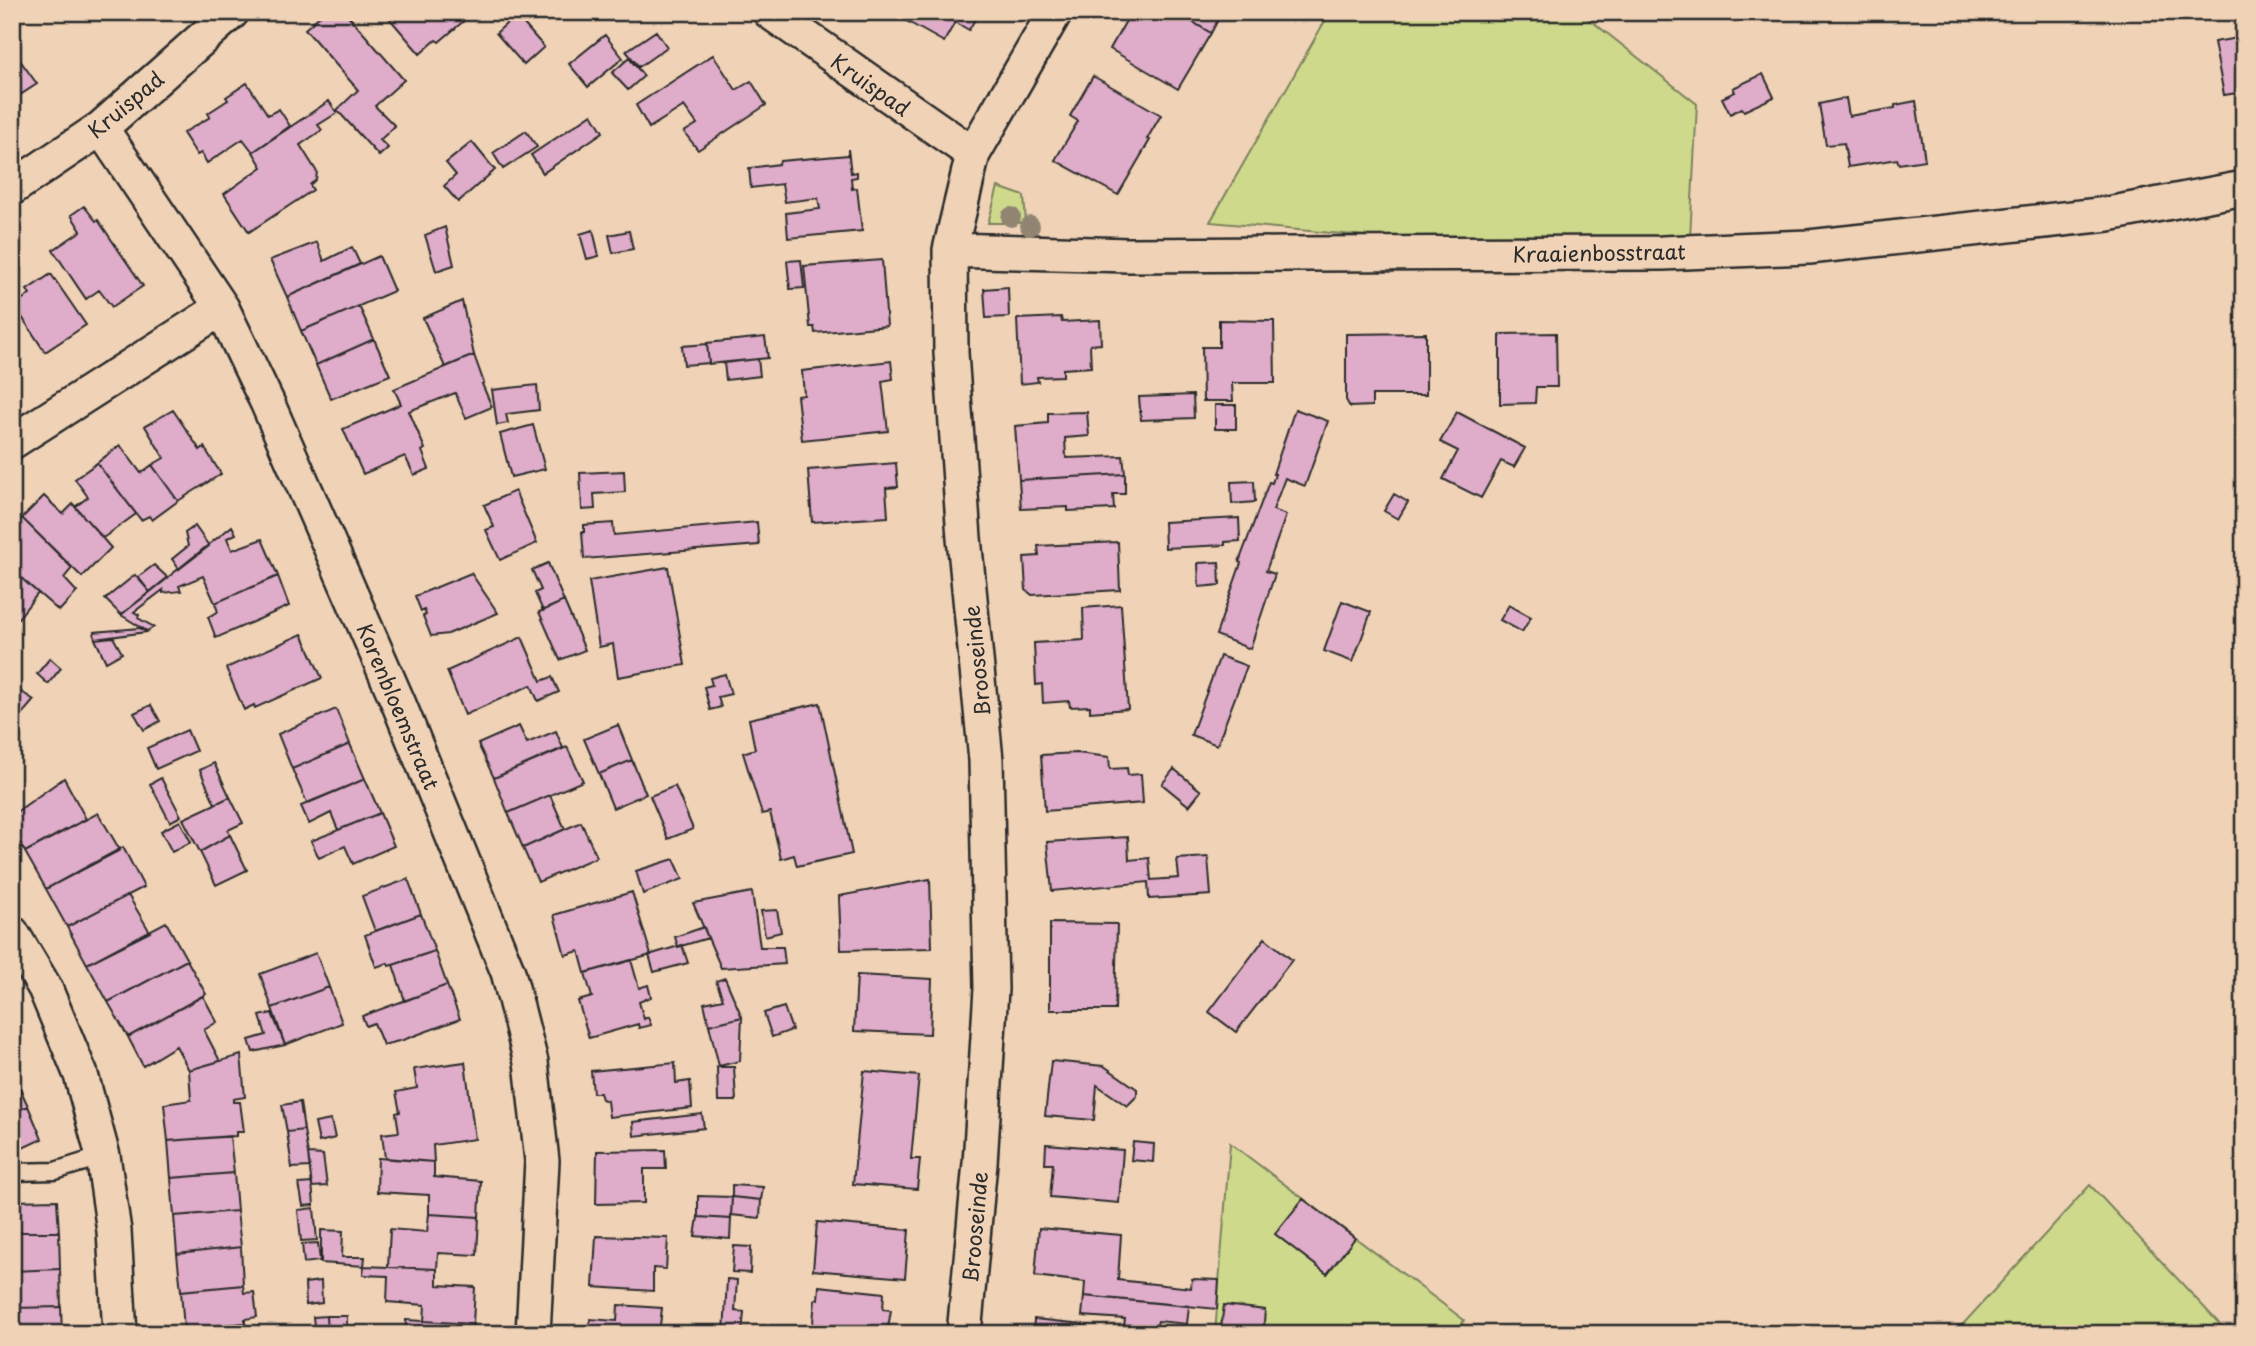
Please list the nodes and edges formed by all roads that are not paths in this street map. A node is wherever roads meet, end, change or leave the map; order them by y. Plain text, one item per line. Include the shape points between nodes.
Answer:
1 (232, 12) edge
2 (769, 12) edge
3 (1055, 12) edge
4 (101, 128) junction
5 (973, 154) junction
6 (12, 188) edge
7 (2244, 188) edge
8 (950, 250) junction
9 (222, 308) junction
10 (12, 442) edge
11 (12, 933) edge
12 (103, 1156) junction
13 (12, 1172) edge
14 (120, 1334) edge
15 (533, 1334) edge
16 (964, 1334) edge

1 - 4 street, Kruispad
2 - 5 street, Kruispad
3 - 5 street, Brooseinde
4 - 6 street, Kruispad
4 - 9 street, Korenbloemstraat
5 - 8 street, Brooseinde
7 - 8 street, Kraaienbosstraat via 2108,214 1809,247 1662,253 1268,255
8 - 16 street, Brooseinde via 951,353 964,538 986,760 991,976
9 - 10 street
9 - 15 street, Korenbloemstraat via 398,702 508,972 531,1062 542,1161
11 - 12 street via 45,988 71,1050
12 - 13 lane via 55,1171
12 - 14 street via 114,1231

